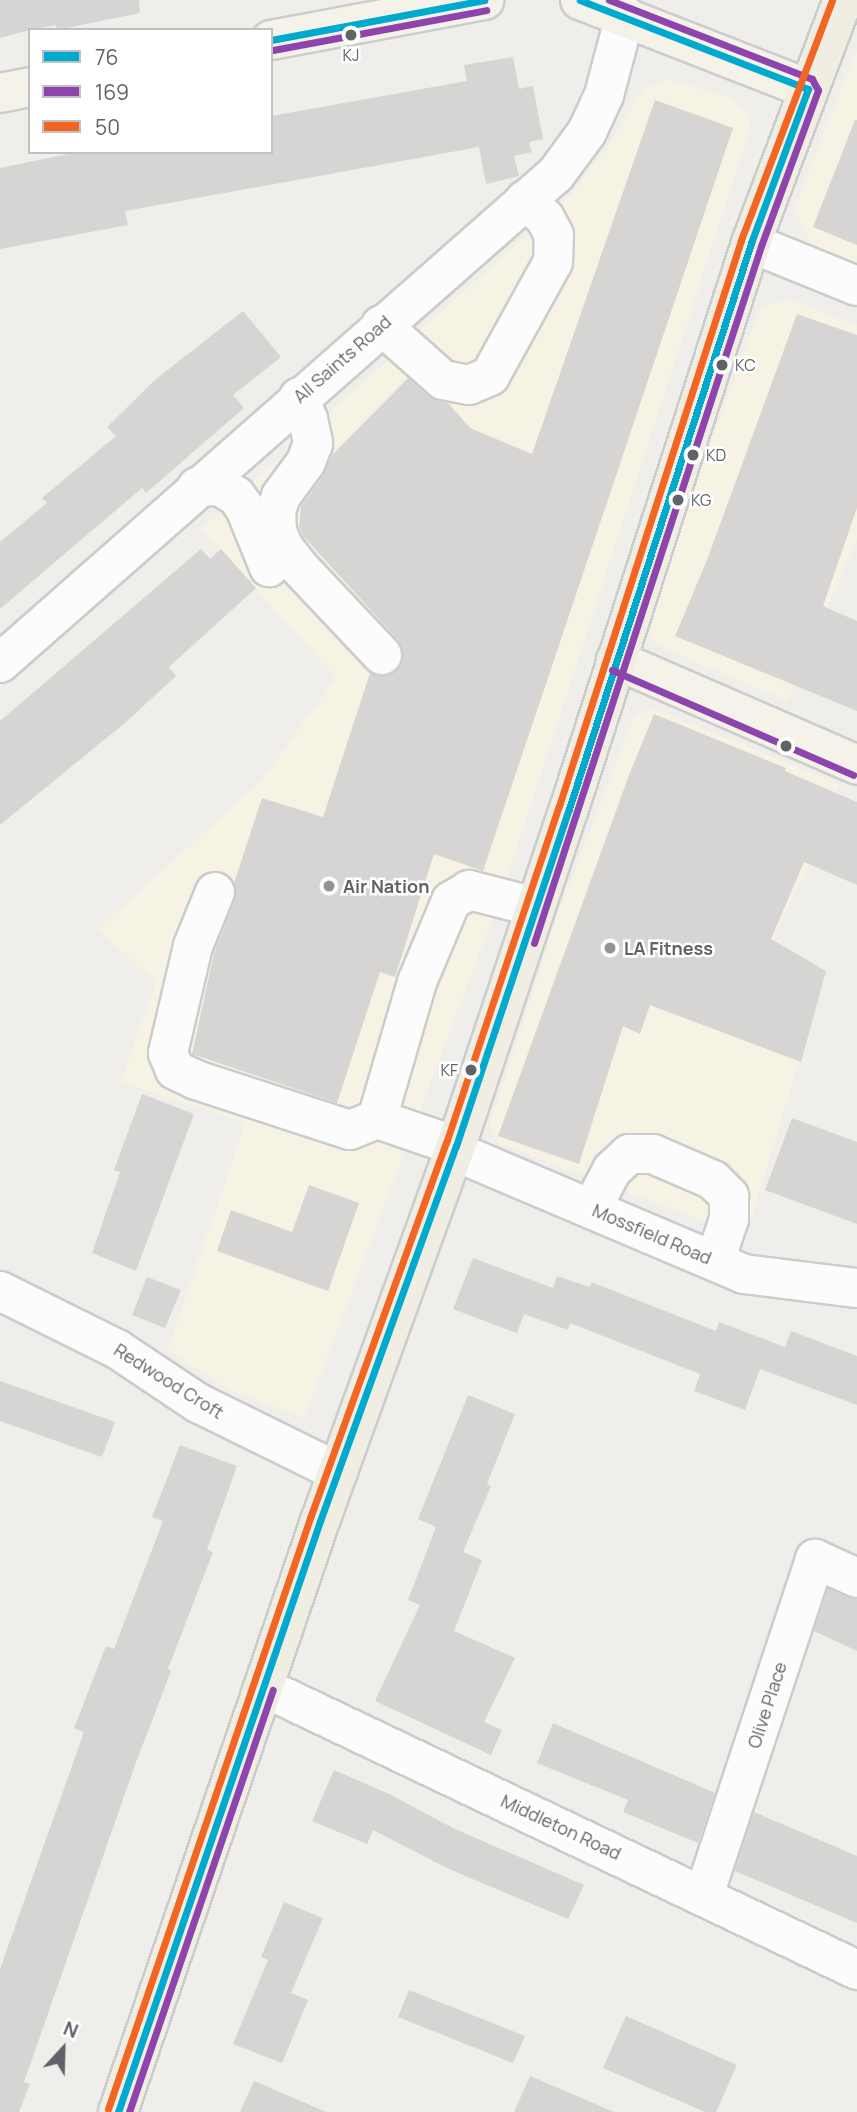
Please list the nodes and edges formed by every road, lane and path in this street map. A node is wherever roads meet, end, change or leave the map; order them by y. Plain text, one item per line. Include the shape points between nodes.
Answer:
1 (484, 0) edge
2 (580, 0) edge
3 (843, 0) edge
4 (625, 16) junction
5 (273, 40) edge
6 (28, 87) edge
7 (808, 89) junction
8 (0, 93) edge
9 (525, 200) junction
10 (751, 243) junction
11 (857, 286) edge
12 (381, 325) junction
13 (299, 397) junction
14 (197, 487) junction
15 (616, 660) junction
16 (0, 663) edge
17 (857, 765) edge
18 (215, 892) dead end
19 (535, 907) junction
20 (377, 1119) junction
21 (455, 1149) junction
22 (592, 1208) junction
23 (715, 1261) junction
24 (857, 1288) edge
25 (0, 1291) edge
26 (338, 1472) junction
27 (857, 1578) edge
28 (263, 1687) junction
29 (704, 1895) junction
30 (857, 1970) edge
31 (118, 2112) edge

1 - 5 main road
2 - 4 main road
3 - 7 highway
4 - 7 main road
4 - 9 street, All Saints Road via 604,95 586,132 556,173
6 - 8 main road
7 - 10 highway
9 - 12 street, All Saints Road
9 - 12 street via 545,218 554,235 553,262 490,376 468,385 443,380
10 - 11 street
10 - 15 highway
12 - 13 street, All Saints Road
13 - 14 street, All Saints Road
13 - 14 street via 313,443 306,462 281,496 277,532 285,549 379,663 270,568 236,496 219,486
14 - 16 street, All Saints Road
15 - 17 main road
15 - 19 highway
18 - 20 street via 193,946 168,1053 175,1070 350,1130
19 - 20 street via 469,890 451,901 417,982
19 - 21 highway
20 - 21 street, Mossfield Road
21 - 22 street, Mossfield Road
21 - 26 highway
22 - 23 street, Mossfield Road
22 - 23 street via 612,1170 629,1154 653,1154 713,1180 729,1196 729,1219
23 - 24 street, Mossfield Road via 744,1274
25 - 26 street, Redwood Croft via 117,1349 198,1404
26 - 28 highway
27 - 29 street, Olive Place via 815,1559
28 - 29 street, Middleton Road
28 - 31 highway
29 - 30 street, Middleton Road

